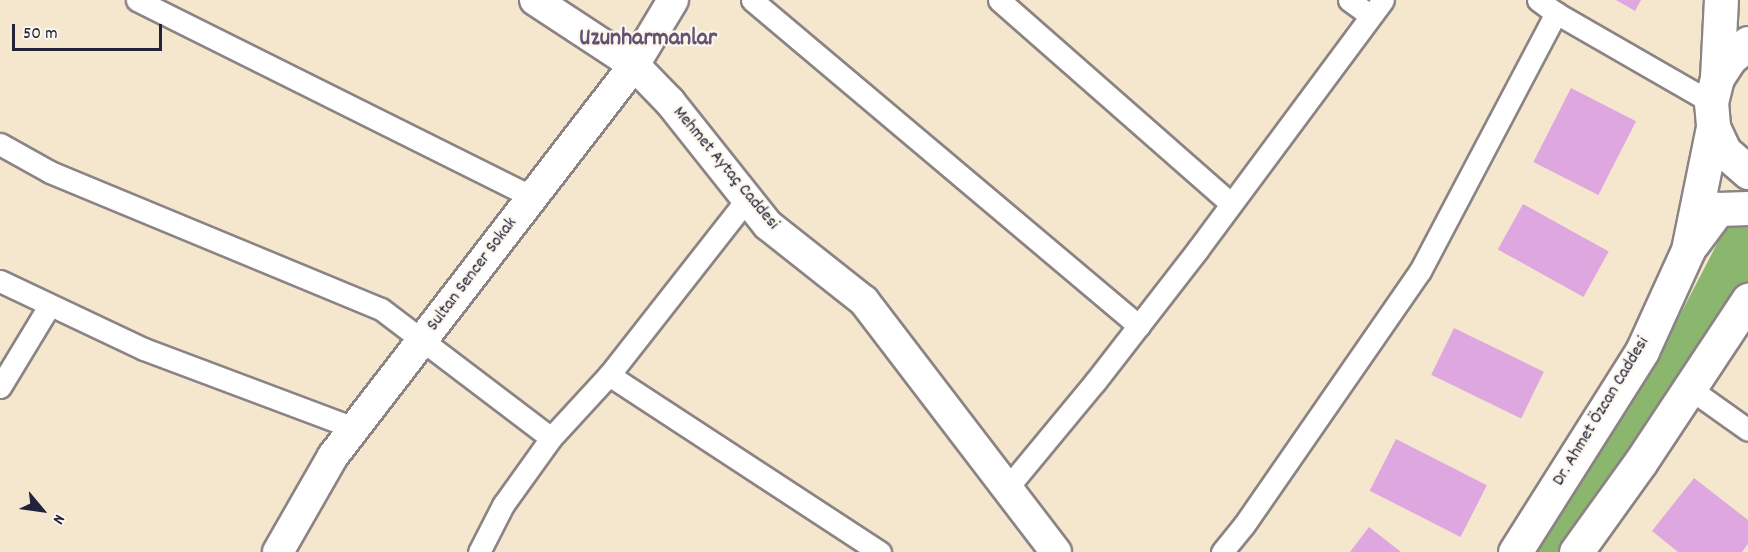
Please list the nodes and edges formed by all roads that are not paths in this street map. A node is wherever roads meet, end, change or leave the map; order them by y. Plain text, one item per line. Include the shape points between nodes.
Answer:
1 (137, 0) edge
2 (535, 0) edge
3 (673, 0) edge
4 (752, 0) edge
5 (999, 0) edge
6 (1349, 0) edge
7 (1538, 0) edge
8 (1721, 0) edge
9 (1377, 8) edge
10 (1556, 13) junction
11 (1748, 43) edge
12 (634, 65) junction
13 (1714, 102) junction
14 (0, 144) edge
15 (1748, 172) edge
16 (532, 197) junction
17 (747, 199) junction
18 (1232, 204) junction
19 (1748, 208) edge
20 (1688, 250) junction
21 (0, 281) edge
22 (1748, 300) edge
23 (49, 306) junction
24 (1139, 326) junction
25 (422, 342) junction
26 (609, 375) junction
27 (0, 387) edge
28 (1689, 388) junction
29 (354, 428) junction
30 (1748, 430) edge
31 (551, 438) junction
32 (1008, 488) junction
33 (278, 552) edge
34 (479, 552) edge
35 (880, 552) edge
36 (1056, 552) edge
37 (1222, 552) edge
38 (1515, 552) edge
39 (1576, 552) edge

1 - 16 street
2 - 12 street, Mehmet Aytaç Caddesi
3 - 12 street, Sultan Sencer Sokak
4 - 24 street
5 - 18 street
6 - 9 street
7 - 10 street
8 - 13 main road, Dr. Ahmet Özcan Caddesi
9 - 18 street
10 - 13 street
10 - 37 street via 1420,270
11 - 13 main road via 1730,58
12 - 16 street, Sultan Sencer Sokak
12 - 17 street, Mehmet Aytaç Caddesi via 670,102
13 - 15 main road via 1724,151
13 - 20 main road, Dr. Ahmet Özcan Caddesi
14 - 25 street via 50,172 381,309
16 - 25 street, Sultan Sencer Sokak
17 - 26 street
17 - 32 street, Mehmet Aytaç Caddesi via 768,225 864,301
18 - 24 street
19 - 20 main road via 1718,209
20 - 38 main road, Dr. Ahmet Özcan Caddesi via 1642,351
21 - 23 street
22 - 28 main road
23 - 27 street
23 - 29 street via 144,349
24 - 32 street
25 - 29 street, Sultan Sencer Sokak
25 - 31 street
26 - 31 street
26 - 35 street
28 - 30 street
28 - 39 main road
29 - 33 street, Sultan Sencer Sokak via 333,456
31 - 34 street via 503,505
32 - 36 street, Mehmet Aytaç Caddesi

